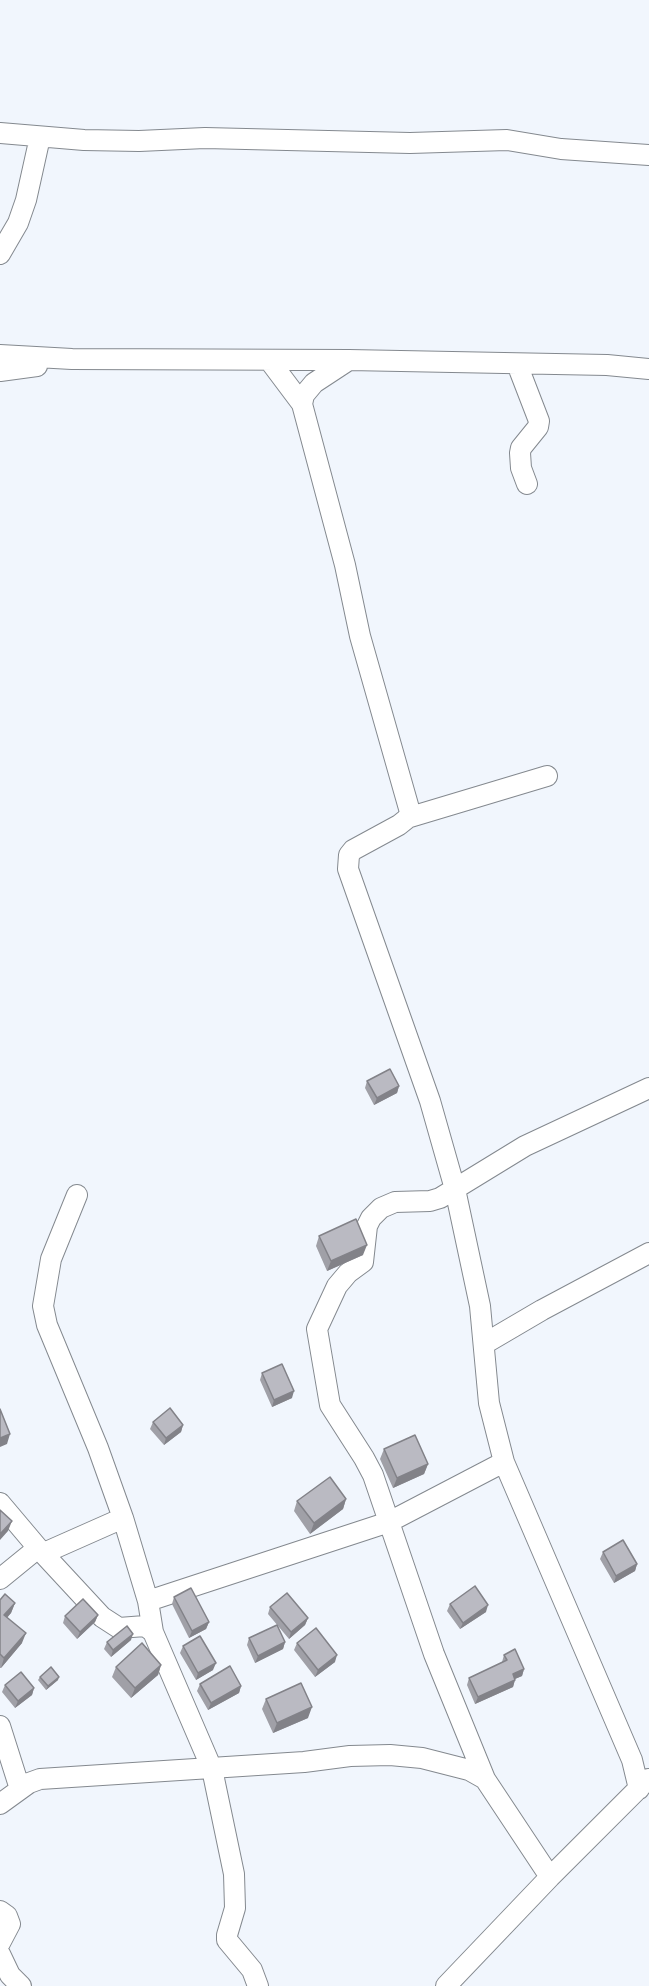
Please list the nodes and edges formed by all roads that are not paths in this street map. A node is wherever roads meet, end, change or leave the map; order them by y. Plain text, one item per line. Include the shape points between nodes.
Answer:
1 (0, 134) edge
2 (40, 137) junction
3 (649, 155) edge
4 (0, 254) edge
5 (0, 355) edge
6 (649, 358) edge
7 (72, 359) junction
8 (269, 360) junction
9 (349, 360) junction
10 (518, 364) junction
11 (607, 365) junction
12 (649, 369) edge
13 (0, 370) edge
14 (302, 404) junction
15 (527, 484) dead end
16 (547, 776) dead end
17 (407, 818) junction
18 (649, 1088) edge
19 (455, 1189) junction
20 (77, 1195) dead end
21 (649, 1253) edge
22 (484, 1344) junction
23 (504, 1462) junction
24 (0, 1503) edge
25 (123, 1518) junction
26 (389, 1522) junction
27 (41, 1551) junction
28 (0, 1580) edge
29 (148, 1601) junction
30 (153, 1632) junction
31 (0, 1726) edge
32 (212, 1769) junction
33 (0, 1771) edge
34 (485, 1779) junction
35 (644, 1783) edge
36 (20, 1789) junction
37 (0, 1804) edge
38 (550, 1877) junction
39 (0, 1911) edge
40 (0, 1943) edge
41 (0, 1954) edge
42 (21, 1986) edge
43 (258, 1986) edge
44 (446, 1986) edge

1 - 2 street
2 - 3 street via 410,143 507,140 561,149
2 - 4 street via 26,200
5 - 7 street
6 - 11 street
7 - 8 street
7 - 13 street
8 - 9 street
8 - 14 street
9 - 10 street
9 - 14 street via 314,383
10 - 11 street
10 - 15 street via 539,421 519,453
11 - 12 street
14 - 17 street via 360,636 410,812
16 - 17 street
17 - 19 street via 353,850 348,869 430,1101
18 - 19 street via 525,1146
19 - 22 street
19 - 26 street via 435,1200 395,1202 377,1210 367,1226 363,1262 337,1286 318,1324 330,1405 364,1458
20 - 25 street via 51,1259 43,1306
21 - 22 street
22 - 23 street via 489,1403
23 - 26 street
23 - 35 street
24 - 27 street
25 - 27 street
25 - 29 street
26 - 29 street
26 - 34 street via 434,1654
27 - 28 street
27 - 30 street via 102,1617 119,1628 145,1626
29 - 30 street
30 - 32 street
31 - 36 street
32 - 34 street via 390,1755 449,1764
32 - 36 street via 40,1779
32 - 43 street via 234,1874 235,1908 227,1940 252,1970
33 - 36 street
34 - 38 street
35 - 38 street
36 - 37 street
38 - 44 street
39 - 40 street via 10,1924
41 - 42 street via 10,1975

